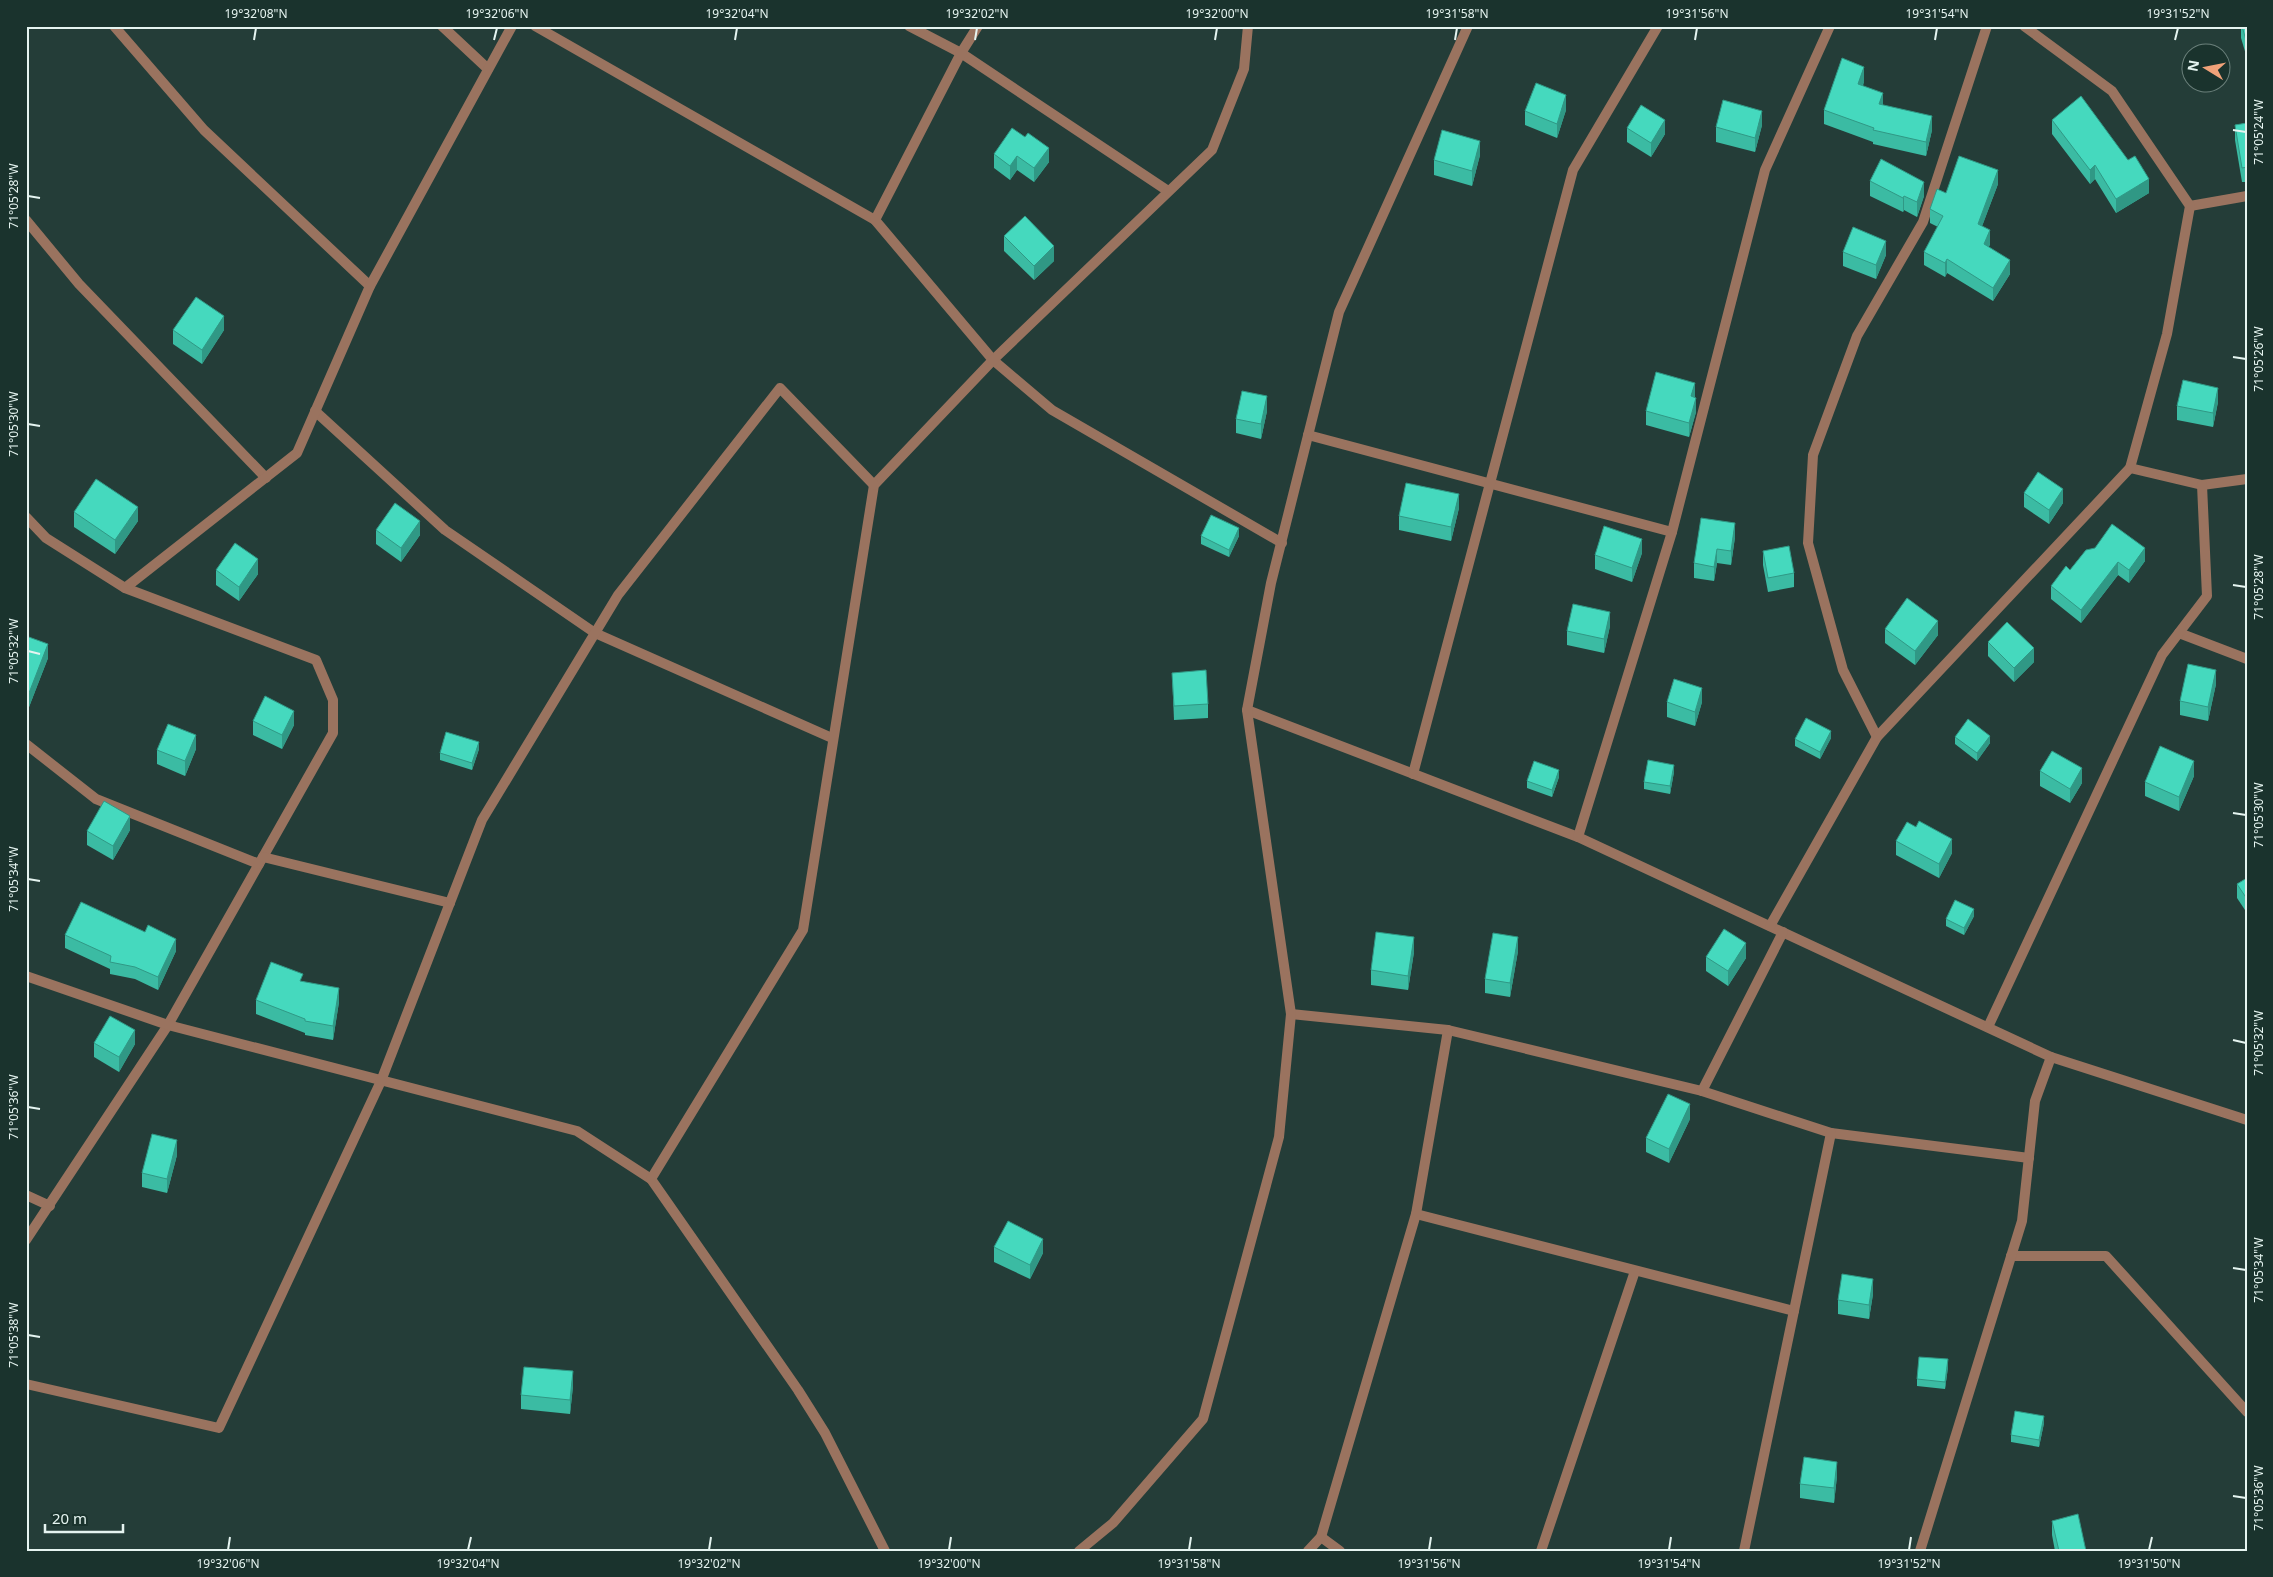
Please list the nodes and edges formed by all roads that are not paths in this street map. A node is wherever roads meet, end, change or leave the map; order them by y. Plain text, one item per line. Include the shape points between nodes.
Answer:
1 (114, 26) edge
2 (442, 26) edge
3 (512, 26) edge
4 (535, 26) edge
5 (909, 26) edge
6 (978, 26) edge
7 (1248, 26) edge
8 (1468, 26) edge
9 (1658, 26) edge
10 (1830, 26) edge
11 (1987, 26) edge
12 (2024, 26) edge
13 (961, 53) junction
14 (488, 69) junction
15 (1168, 191) junction
16 (2247, 196) edge
17 (2190, 206) junction
18 (26, 220) edge
19 (875, 220) junction
20 (370, 286) junction
21 (993, 360) junction
22 (315, 411) junction
23 (1308, 435) junction
24 (2130, 468) junction
25 (266, 478) junction
26 (2247, 478) edge
27 (1491, 484) junction
28 (874, 485) junction
29 (2202, 485) junction
30 (26, 517) edge
31 (1672, 532) junction
32 (1282, 543) junction
33 (125, 588) junction
34 (595, 633) junction
35 (2179, 633) junction
36 (2247, 659) edge
37 (1247, 710) junction
38 (1877, 737) junction
39 (832, 738) junction
40 (26, 744) edge
41 (1413, 774) junction
42 (1578, 837) junction
43 (261, 860) junction
44 (450, 903) junction
45 (1770, 926) junction
46 (1783, 932) junction
47 (26, 976) edge
48 (1291, 1014) junction
49 (168, 1025) junction
50 (1988, 1027) junction
51 (1448, 1030) junction
52 (2051, 1057) junction
53 (381, 1081) junction
54 (1702, 1091) junction
55 (2247, 1120) edge
56 (1832, 1133) junction
57 (2029, 1158) junction
58 (652, 1179) junction
59 (26, 1195) edge
60 (50, 1206) junction
61 (1416, 1214) junction
62 (26, 1240) edge
63 (2011, 1256) junction
64 (1635, 1270) junction
65 (1794, 1311) junction
66 (26, 1384) edge
67 (2247, 1412) edge
68 (1321, 1537) junction
69 (885, 1551) edge
70 (1079, 1551) edge
71 (1308, 1551) edge
72 (1340, 1551) edge
73 (1541, 1551) edge
74 (1744, 1551) edge
75 (1920, 1551) edge

1 - 20 street via 204,130
2 - 14 street
3 - 14 street
4 - 19 street
5 - 13 street
6 - 13 street
7 - 15 street via 1244,69 1212,150
8 - 23 street via 1339,312
9 - 27 street via 1573,170
10 - 31 street via 1765,170
11 - 38 street via 1923,222 1857,336 1813,455 1808,543 1843,670
12 - 17 street via 2112,91
13 - 15 street
13 - 19 street
14 - 20 street
15 - 21 street
16 - 17 street
17 - 24 street via 2167,334
18 - 25 street via 79,284
19 - 21 street
20 - 22 street
21 - 28 street
21 - 32 street via 1052,410
22 - 25 street via 297,453
22 - 34 street via 445,530
23 - 27 street
23 - 32 street
24 - 29 street
24 - 38 street
25 - 33 street
26 - 29 street
27 - 31 street
27 - 41 street
28 - 34 street via 780,388 618,595
28 - 39 street
29 - 35 street via 2207,596
30 - 33 street via 46,538
31 - 42 street
32 - 37 street via 1271,583
33 - 43 street via 316,660 333,700 333,733
34 - 39 street
34 - 44 street via 482,820
35 - 36 street
35 - 50 street via 2162,655
37 - 41 street
37 - 48 street
38 - 45 street
39 - 58 street via 803,930
40 - 43 street via 96,799
41 - 42 street
42 - 45 street
43 - 44 street
43 - 49 street
44 - 53 street
45 - 46 street
46 - 50 street
46 - 54 street
47 - 49 street
48 - 51 street
48 - 70 street via 1279,1137 1203,1419 1113,1524
49 - 53 street
49 - 60 street
50 - 52 street
51 - 54 street
51 - 61 street
52 - 55 street
52 - 57 street via 2035,1101
53 - 58 street via 577,1131
53 - 66 street via 218,1428
54 - 56 street
56 - 57 street
56 - 65 street
57 - 63 street via 2022,1221
58 - 69 street via 825,1432
59 - 60 street
60 - 62 street
61 - 64 street
61 - 68 street
63 - 67 street via 2106,1256
63 - 75 street
64 - 65 street
64 - 73 street
65 - 74 street
68 - 71 street
68 - 72 street

